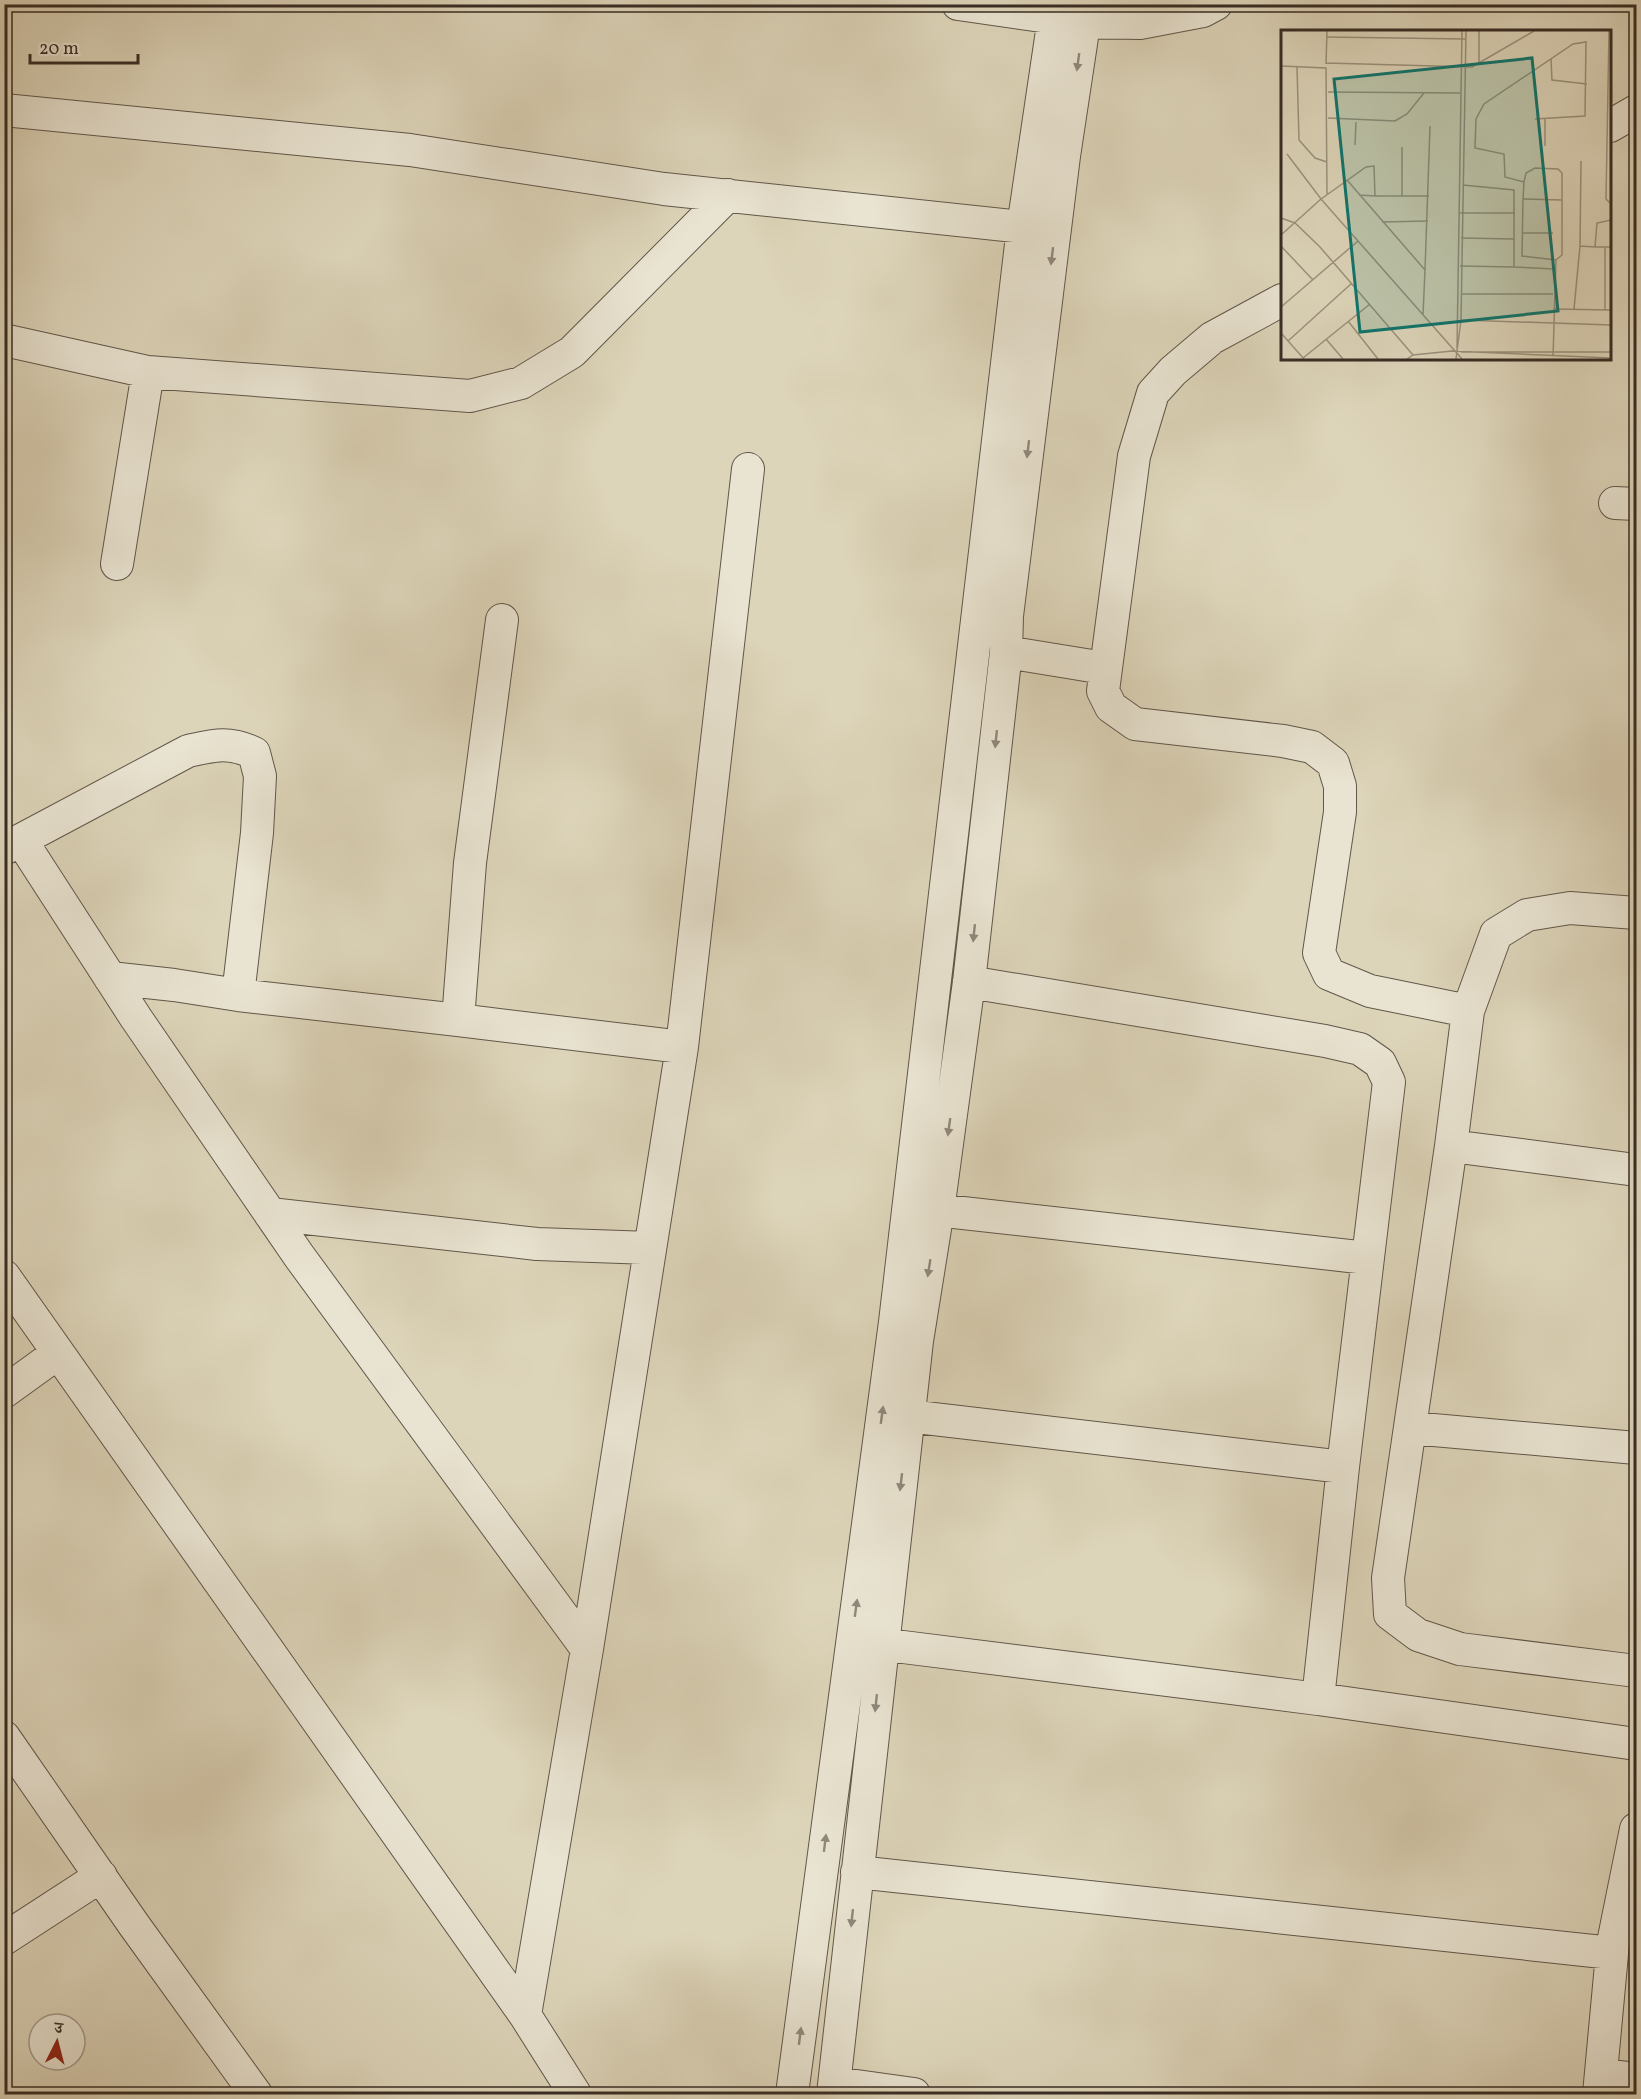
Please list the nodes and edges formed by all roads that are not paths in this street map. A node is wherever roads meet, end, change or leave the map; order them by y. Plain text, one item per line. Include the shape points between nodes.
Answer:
1 (958, 4) edge
2 (1207, 7) edge
3 (1071, 12) edge
4 (4, 110) edge
5 (1636, 111) edge
6 (1611, 125) edge
7 (728, 195) junction
8 (1023, 227) junction
9 (1281, 301) edge
10 (4, 340) edge
11 (148, 372) junction
12 (748, 469) dead end
13 (117, 564) dead end
14 (502, 620) dead end
15 (1004, 667) junction
16 (1104, 668) junction
17 (970, 675) junction
18 (13, 845) edge
19 (1636, 913) edge
20 (110, 978) junction
21 (969, 982) junction
22 (238, 995) junction
23 (1468, 1011) junction
24 (458, 1020) junction
25 (682, 1047) junction
26 (1451, 1146) junction
27 (1636, 1170) edge
28 (923, 1208) junction
29 (270, 1214) junction
30 (650, 1248) junction
31 (1368, 1258) junction
32 (4, 1276) edge
33 (58, 1353) junction
34 (4, 1392) edge
35 (909, 1416) junction
36 (1411, 1428) junction
37 (1636, 1448) edge
38 (1343, 1467) junction
39 (851, 1640) junction
40 (882, 1645) junction
41 (587, 1649) junction
42 (1636, 1671) edge
43 (1318, 1699) junction
44 (4, 1737) edge
45 (1636, 1744) edge
46 (1636, 1829) edge
47 (858, 1872) junction
48 (101, 1876) junction
49 (4, 1939) edge
50 (1612, 1953) junction
51 (525, 2015) junction
52 (1636, 2079) edge
53 (1600, 2085) edge
54 (834, 2089) edge
55 (256, 2094) edge
56 (575, 2094) edge
57 (792, 2094) edge
58 (914, 2094) edge

1 - 3 street
2 - 3 street via 1140,23
3 - 8 street
3 -> 15 street via 1054,242
4 - 7 street via 410,150 664,189
5 - 6 street
7 - 8 street
7 - 11 street via 572,352 521,383 470,396
8 - 17 street
9 - 16 street via 1212,338 1153,393 1134,456
10 - 11 street
11 - 13 street
12 - 25 street
14 - 24 street via 470,864
15 - 16 street
15 - 17 street
15 -> 21 street
16 - 23 street via 1102,690 1111,707 1135,724 1292,743 1312,747 1333,763 1340,786 1340,812 1319,953 1329,974 1370,991
17 - 28 street
18 - 20 street
18 - 22 street via 189,751 219,744 254,753 260,777 257,832
19 - 23 street via 1570,908 1527,915 1496,934
20 - 22 street
20 - 29 street
21 -> 28 street
21 - 31 street via 1360,1049 1380,1063 1389,1082
22 - 24 street
23 - 26 street
24 - 25 street
25 - 30 street
26 - 27 street
26 - 36 street
28 - 31 street
28 -> 35 street
39 -> 28 street via 893,1334
29 - 30 street via 537,1245
29 - 41 street
30 - 41 street
31 - 38 street
32 - 33 street
33 - 34 street
33 - 51 street
35 - 38 street
35 -> 40 street
36 - 37 street
36 - 42 street via 1388,1578 1390,1614 1418,1635 1460,1649
38 - 43 street
39 - 40 street
57 -> 39 street
40 - 43 street
40 -> 47 street
41 - 51 street
43 - 45 street
44 - 48 street
46 - 50 street
47 - 50 street
47 -> 54 street
48 - 49 street
48 - 55 street
50 - 53 street
51 - 56 street
52 - 53 street
54 - 58 street

